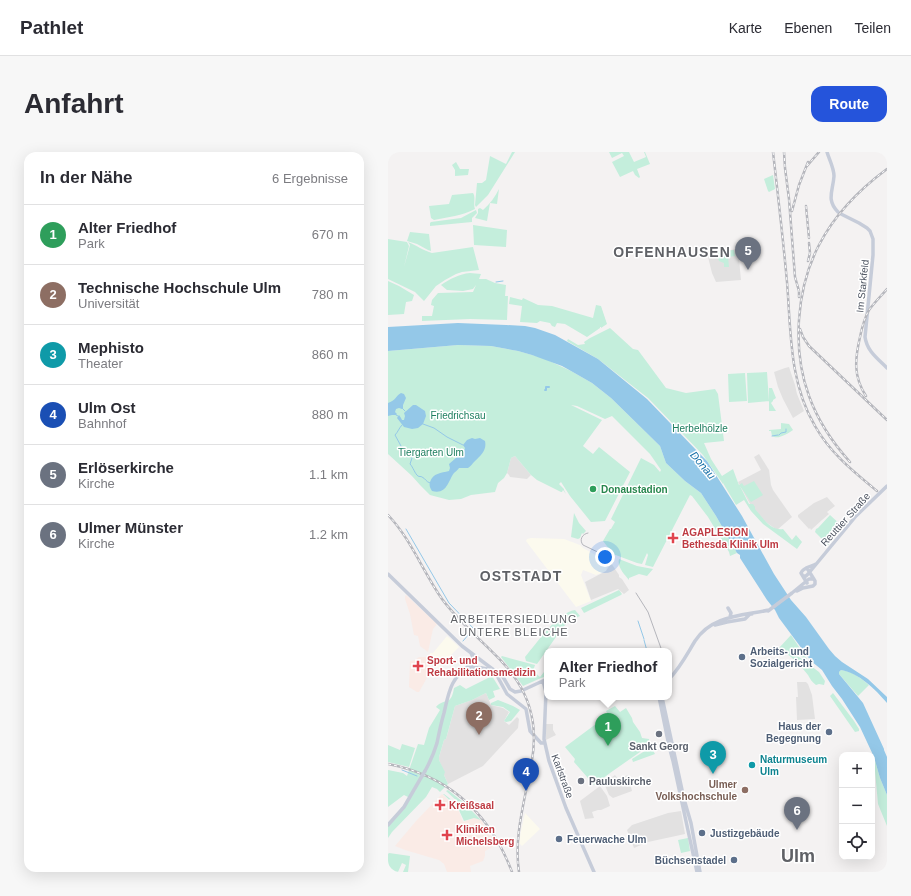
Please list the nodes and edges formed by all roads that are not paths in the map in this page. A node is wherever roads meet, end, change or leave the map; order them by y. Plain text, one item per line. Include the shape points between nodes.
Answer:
1 (827, 152) edge
2 (887, 368) edge
3 (887, 486) edge
4 (817, 564) junction
5 (807, 568) junction
6 (810, 572) junction
7 (388, 574) edge
8 (803, 576) junction
9 (814, 578) junction
10 (806, 582) junction
11 (810, 587) junction
12 (792, 594) junction
13 (728, 608) dead end
14 (770, 610) junction
15 (730, 618) junction
16 (717, 624) junction
17 (470, 652) junction
18 (494, 670) junction
19 (464, 671) junction
20 (672, 676) edge
21 (543, 681) joint
22 (544, 685) edge
23 (546, 700) edge
24 (661, 700) edge
25 (662, 700) edge
26 (671, 741) junction
27 (544, 743) junction
28 (683, 747) dead end
29 (388, 825) edge
30 (594, 872) edge
31 (697, 872) edge
32 (700, 872) edge

1 - 2 main road, Im Starkfeld via 834,173 831,196 834,207 863,225 873,238 865,337 869,350
3 - 4 main road, Reuttier Straße via 856,516
4 - 5 main road, Reuttier Straße
4 - 6 main road, Reuttier Straße
5 - 6 main road
5 - 8 main road via 802,571
6 - 8 main road, Reuttier Straße
6 - 9 main road
7 - 17 main road
8 - 10 main road
9 - 10 main road
9 - 11 main road via 815,584
10 - 11 main road
10 - 12 main road
11 - 12 main road
12 - 14 main road
13 - 15 main road
14 - 15 main road
14 - 16 main road
15 - 16 main road
16 - 20 main road via 696,640
17 - 18 main road
17 - 19 main road via 475,662
18 - 19 main road via 474,667
18 - 21 main road via 515,692
18 - 27 main road via 507,694 526,709 529,728 541,743
19 - 29 main road, bridge via 448,692 431,761 404,807
21 - 22 main road, Karlstraße
23 - 27 main road, Karlstraße
24 - 31 main road
25 - 26 main road
26 - 28 main road via 675,746
26 - 32 main road via 692,826
27 - 30 main road, Karlstraße via 551,770

